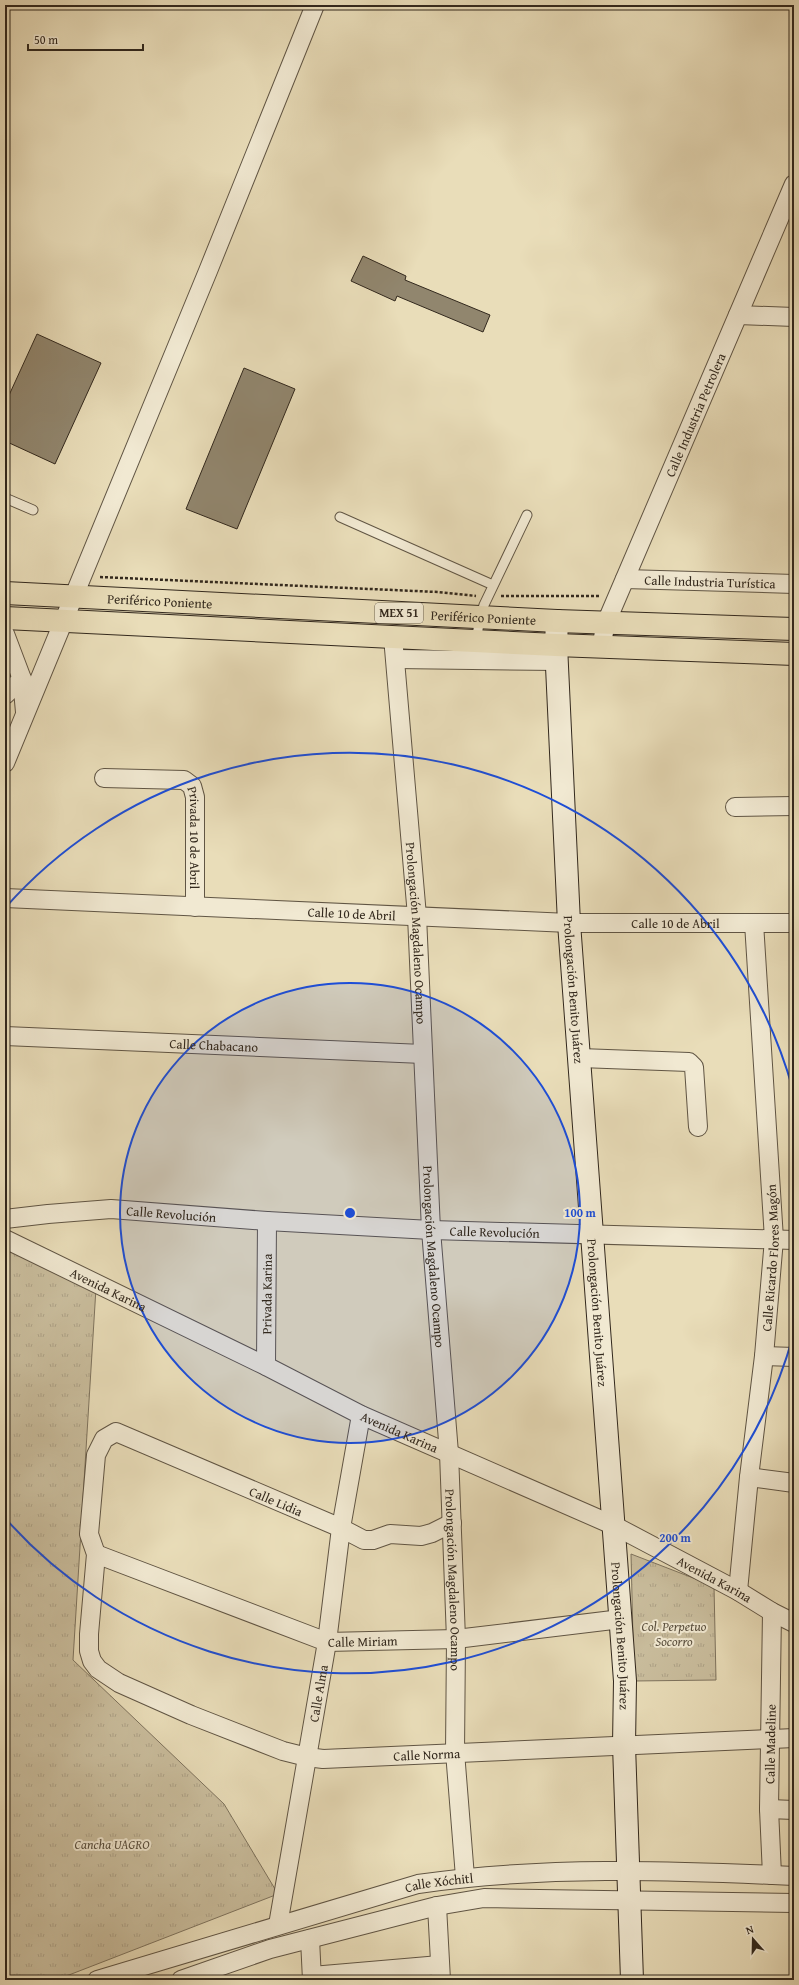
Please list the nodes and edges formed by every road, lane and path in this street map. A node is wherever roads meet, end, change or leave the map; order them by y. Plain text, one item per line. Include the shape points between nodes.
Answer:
1 (315, 5) edge
2 (794, 184) edge
3 (738, 315) junction
4 (794, 317) edge
5 (5, 498) edge
6 (33, 510) dead end
7 (527, 515) dead end
8 (340, 517) dead end
9 (625, 579) junction
10 (794, 584) edge
11 (494, 585) junction
12 (78, 586) junction
13 (5, 592) edge
14 (618, 596) junction
15 (488, 597) junction
16 (5, 618) edge
17 (480, 618) junction
18 (65, 620) junction
19 (557, 621) junction
20 (606, 623) junction
21 (794, 629) edge
22 (5, 634) edge
23 (393, 637) junction
24 (476, 641) junction
25 (601, 647) junction
26 (557, 653) junction
27 (794, 654) edge
28 (396, 659) junction
29 (22, 679) junction
30 (5, 695) edge
31 (25, 715) junction
32 (5, 763) edge
33 (104, 778) dead end
34 (794, 806) edge
35 (734, 807) dead end
36 (5, 898) edge
37 (195, 907) junction
38 (417, 916) junction
39 (569, 923) junction
40 (754, 923) junction
41 (794, 924) edge
42 (5, 1036) edge
43 (423, 1054) junction
44 (580, 1058) junction
45 (698, 1127) dead end
46 (5, 1219) edge
47 (267, 1221) junction
48 (431, 1230) junction
49 (591, 1235) junction
50 (5, 1239) edge
51 (774, 1239) junction
52 (794, 1240) edge
53 (764, 1356) junction
54 (794, 1358) edge
55 (266, 1366) junction
56 (361, 1415) junction
57 (449, 1453) junction
58 (749, 1478) junction
59 (794, 1483) edge
60 (452, 1523) junction
61 (614, 1526) junction
62 (341, 1528) junction
63 (96, 1554) junction
64 (738, 1591) junction
65 (772, 1612) junction
66 (621, 1619) junction
67 (794, 1623) edge
68 (456, 1639) junction
69 (327, 1642) junction
70 (770, 1738) junction
71 (794, 1738) edge
72 (624, 1745) junction
73 (455, 1752) junction
74 (307, 1757) junction
75 (769, 1809) junction
76 (794, 1810) edge
77 (628, 1870) junction
78 (772, 1875) junction
79 (794, 1876) edge
80 (465, 1877) junction
81 (629, 1900) junction
82 (794, 1903) edge
83 (437, 1906) junction
84 (278, 1925) junction
85 (310, 1939) junction
86 (221, 1973) edge
87 (440, 1973) edge
88 (312, 1978) edge
89 (97, 1980) edge
90 (181, 1980) edge
91 (632, 1980) edge

1 - 12 street
2 - 3 street, Calle Industria Petrolera
3 - 4 street
3 - 9 street, Calle Industria Petrolera
5 - 6 lane
7 - 11 lane
8 - 11 lane
9 - 10 street, Calle Industria Turística
9 - 14 street, Calle Industria Petrolera
11 - 15 lane
12 - 13 main road, Periférico Poniente / MEX 51
12 - 15 path via 438,592
12 - 17 main road, Periférico Poniente / MEX 51
12 - 18 street
14 - 15 path
14 - 20 street, Calle Industria Petrolera
15 - 17 lane
16 - 18 main road, Periférico Poniente / MEX 51
17 - 19 main road, Periférico Poniente / MEX 51
17 - 24 lane
18 - 23 main road, Periférico Poniente / MEX 51
18 - 31 street
19 - 20 main road, Periférico Poniente / MEX 51
19 - 26 street, Prolongación Benito Juárez
20 - 21 main road, Periférico Poniente / MEX 51
20 - 25 street, Calle Industria Petrolera
22 - 29 street
23 - 24 main road, Periférico Poniente / MEX 51
23 - 28 street, Prolongación Magdaleno Ocampo
24 - 26 main road, Periférico Poniente / MEX 51
25 - 26 main road, Periférico Poniente / MEX 51
25 - 27 main road, Periférico Poniente / MEX 51
26 - 28 street
26 - 39 street, Prolongación Benito Juárez
28 - 38 street, Prolongación Magdaleno Ocampo
29 - 30 street
29 - 31 street
31 - 32 street
33 - 37 street, Privada 10 de Abril via 184,780 192,786 195,797
34 - 35 street
36 - 37 street, Calle 10 de Abril
37 - 38 street, Calle 10 de Abril
38 - 39 street, Calle 10 de Abril
38 - 43 street, Prolongación Magdaleno Ocampo
39 - 40 street, Calle 10 de Abril
39 - 44 street, Prolongación Benito Juárez
40 - 41 street, Calle 10 de Abril
40 - 51 street, Calle Ricardo Flores Magón
42 - 43 street, Calle Chabacano
43 - 48 street, Prolongación Magdaleno Ocampo
44 - 45 street via 689,1062 694,1067
44 - 49 street, Prolongación Benito Juárez
46 - 47 street, Calle Revolución via 111,1210
47 - 48 street, Calle Revolución
47 - 55 street, Privada Karina
48 - 49 street, Calle Revolución
48 - 57 street, Prolongación Magdaleno Ocampo
49 - 51 street, Calle Revolución
49 - 61 street, Prolongación Benito Juárez
50 - 55 street, Avenida Karina
51 - 52 street, Calle Revolución
51 - 53 street, Calle Ricardo Flores Magón
53 - 54 street
53 - 58 street, Calle Ricardo Flores Magón
55 - 56 street, Avenida Karina
56 - 57 street, Avenida Karina
56 - 62 street, Calle Alma
57 - 60 street, Prolongación Magdaleno Ocampo
57 - 61 street, Avenida Karina
58 - 59 street
58 - 64 street, Calle Ricardo Flores Magón
60 - 62 street, Calle Lidia via 421,1536 390,1534 373,1540 364,1540
60 - 68 street, Prolongación Magdaleno Ocampo
61 - 64 street, Avenida Karina
61 - 66 street, Prolongación Benito Juárez
62 - 63 street, Calle Lidia via 116,1432 104,1439 96,1455 89,1534
62 - 69 street, Calle Alma
63 - 69 street, Calle Miriam
63 - 74 street, Calle Norma via 89,1652 98,1669 119,1683 191,1715 283,1751
64 - 65 street, Avenida Karina
65 - 67 street, Avenida Karina
65 - 70 street, Calle Madeline
66 - 68 street, Calle Miriam
66 - 72 street, Prolongación Benito Juárez via 625,1681
68 - 69 street, Calle Miriam
68 - 73 street, Prolongación Magdaleno Ocampo
69 - 74 street, Calle Alma
70 - 71 street, Calle Norma
70 - 72 street, Calle Norma
70 - 75 street, Calle Madeline
72 - 73 street, Calle Norma
72 - 77 street, Prolongación Benito Juárez
73 - 74 street, Calle Norma
73 - 80 street, Prolongación Magdaleno Ocampo
74 - 84 street, Calle Alma
75 - 76 street
75 - 78 street, Calle Madeline
77 - 78 street, Calle Xóchitl
77 - 80 street, Calle Xóchitl
77 - 81 street, Prolongación Benito Juárez
78 - 79 street, Calle Xóchitl
80 - 84 street, Calle Xóchitl via 392,1890
81 - 82 street, Calle Xóchitl
81 - 83 street, Calle Xóchitl via 484,1898
81 - 91 street, Prolongación Benito Juárez
83 - 85 street, Calle Xóchitl
83 - 87 street
84 - 89 street, Calle Xóchitl
85 - 86 street, Calle Xóchitl via 270,1949
85 - 88 street
86 - 90 street, Calle Xóchitl
87 - 88 street

